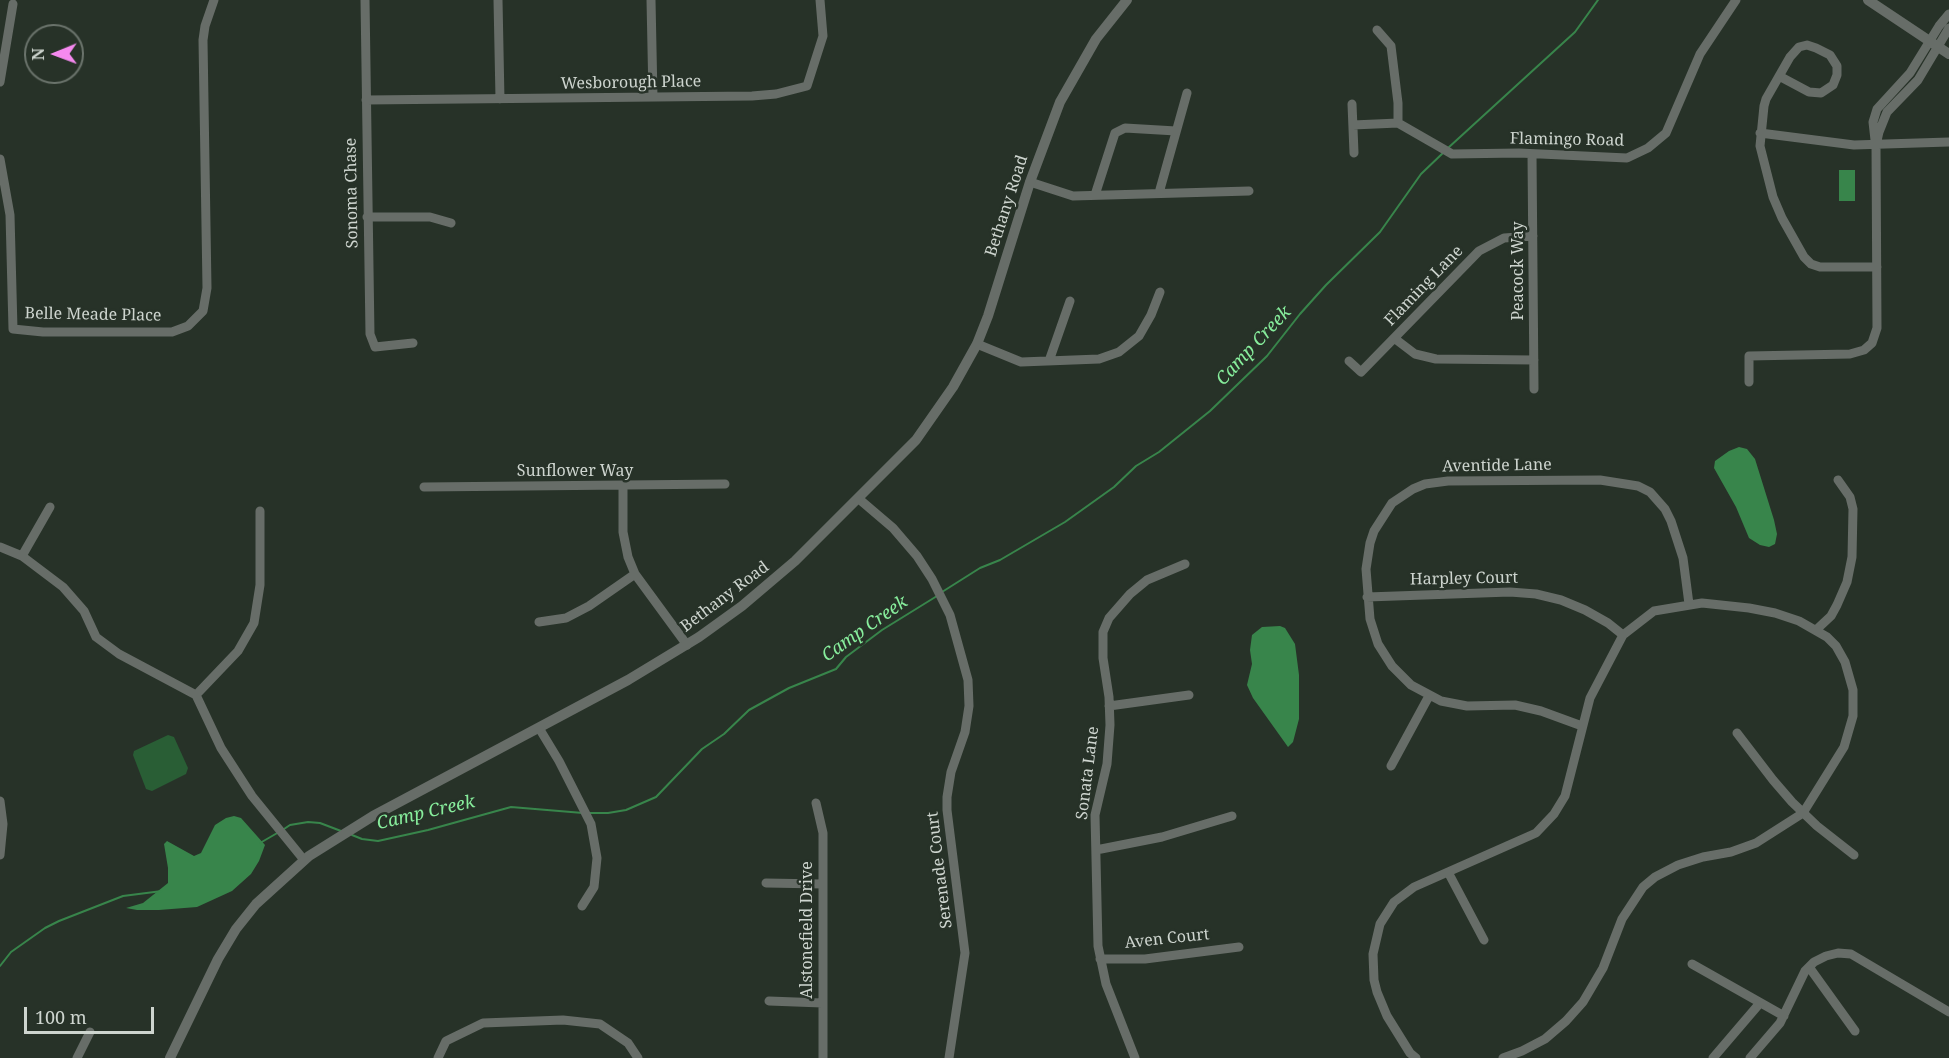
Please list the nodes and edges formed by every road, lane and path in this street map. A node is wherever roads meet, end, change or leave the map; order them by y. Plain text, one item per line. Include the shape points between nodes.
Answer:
1 (214, 0) edge
2 (365, 0) edge
3 (498, 0) edge
4 (651, 0) edge
5 (820, 0) edge
6 (1127, 0) edge
7 (1736, 0) edge
8 (1868, 0) edge
9 (13, 4) dead end
10 (1949, 14) edge
11 (1949, 28) edge
12 (1377, 30) dead end
13 (1934, 43) junction
14 (1949, 54) edge
15 (1779, 76) junction
16 (0, 82) edge
17 (1187, 93) dead end
18 (653, 97) junction
19 (500, 99) junction
20 (366, 100) junction
21 (1352, 104) dead end
22 (1398, 123) junction
23 (1353, 125) junction
24 (1176, 131) junction
25 (1760, 133) junction
26 (1949, 142) edge
27 (1876, 145) junction
28 (1354, 153) dead end
29 (1532, 154) junction
30 (0, 159) edge
31 (1030, 182) junction
32 (1249, 191) dead end
33 (1159, 193) junction
34 (1095, 195) junction
35 (367, 217) junction
36 (451, 223) dead end
37 (1533, 236) junction
38 (1877, 267) junction
39 (1160, 292) dead end
40 (1070, 301) dead end
41 (1394, 338) junction
42 (413, 343) dead end
43 (977, 344) junction
44 (1534, 360) junction
45 (1049, 361) junction
46 (1349, 361) dead end
47 (1749, 382) dead end
48 (1534, 388) dead end
49 (1838, 480) dead end
50 (725, 484) dead end
51 (623, 486) junction
52 (424, 487) dead end
53 (859, 500) junction
54 (50, 507) dead end
55 (260, 511) dead end
56 (0, 547) edge
57 (21, 556) junction
58 (1185, 564) dead end
59 (635, 574) junction
60 (1367, 597) junction
61 (1689, 604) junction
62 (539, 622) dead end
63 (1816, 630) junction
64 (1623, 635) junction
65 (687, 645) junction
66 (196, 694) junction
67 (1190, 695) dead end
68 (1429, 696) junction
69 (1109, 706) junction
70 (1582, 726) junction
71 (539, 728) junction
72 (1737, 733) dead end
73 (1391, 765) dead end
74 (0, 801) edge
75 (816, 803) dead end
76 (1803, 813) junction
77 (1232, 816) dead end
78 (1096, 850) junction
79 (0, 855) edge
80 (1854, 855) dead end
81 (304, 860) junction
82 (1448, 872) junction
83 (766, 883) dead end
84 (822, 884) junction
85 (582, 906) dead end
86 (1484, 940) dead end
87 (1239, 948) dead end
88 (1100, 959) junction
89 (1692, 964) dead end
90 (1809, 967) junction
91 (769, 1001) dead end
92 (822, 1003) junction
93 (1760, 1003) junction
94 (1949, 1012) edge
95 (1784, 1016) junction
96 (1855, 1030) dead end
97 (90, 1032) dead end
98 (77, 1058) edge
99 (170, 1058) edge
100 (438, 1058) edge
101 (638, 1058) edge
102 (823, 1058) edge
103 (950, 1058) edge
104 (1135, 1058) edge
105 (1416, 1058) edge
106 (1503, 1058) edge
107 (1713, 1058) edge
108 (1750, 1058) edge

1 - 30 street, Belle Meade Place via 203,40 207,288 202,311 188,326 166,332 13,329 10,215
2 - 20 street, Sonoma Chase
3 - 19 street
4 - 18 street
5 - 18 street, Wesborough Place via 823,36 807,86 761,96
6 - 31 street, Bethany Road via 1096,39 1059,102
7 - 29 street, Flamingo Road via 1700,54 1666,133 1658,141 1627,158
8 - 13 street
9 - 16 street
10 - 13 street
11 - 13 street
12 - 22 street via 1392,46
13 - 14 street
13 - 27 street via 1918,80 1887,112
15 - 15 street via 1793,52 1804,45 1830,55 1837,66 1833,85 1821,93 1809,92
15 - 25 street via 1764,106
17 - 24 street
18 - 19 street, Wesborough Place
19 - 20 street, Wesborough Place
20 - 35 street, Sonoma Chase
21 - 23 street
22 - 23 street
22 - 29 street, Flamingo Road via 1452,154
23 - 28 street
24 - 33 street
24 - 34 street via 1125,128 1115,134
25 - 27 street
25 - 38 street via 1762,159 1773,197 1807,261 1820,267
26 - 27 street
27 - 38 street
29 - 37 street, Peacock Way
31 - 34 street via 1073,196
31 - 43 street, Bethany Road
32 - 33 street
33 - 34 street
35 - 36 street via 430,217
35 - 42 street, Sonoma Chase via 370,334 375,347
37 - 41 street, Flaming Lane via 1504,238 1479,251
37 - 44 street, Peacock Way
38 - 47 street via 1877,328 1869,347 1850,354 1749,356
39 - 45 street via 1139,336 1119,352 1099,359
40 - 45 street
41 - 44 street via 1415,354 1436,359
41 - 46 street, Flaming Lane via 1361,372
43 - 45 street via 1021,362
43 - 53 street, Bethany Road via 959,378 916,440
44 - 48 street, Peacock Way
49 - 63 street via 1853,509 1851,563 1838,605
50 - 51 street, Sunflower Way
51 - 52 street, Sunflower Way
51 - 59 street via 623,532
53 - 65 street, Bethany Road via 764,589
53 - 103 street, Serenade Court via 892,528 933,579 950,615 968,680 966,725 947,797 965,953
54 - 57 street
55 - 66 street via 260,585 254,623 238,651
56 - 57 street
57 - 66 street via 63,587 84,611 96,637 119,654
58 - 69 street, Sonata Lane via 1147,580 1109,618 1102,645
59 - 62 street via 574,614
59 - 65 street
60 - 61 street, Aventide Lane via 1367,556 1374,531 1392,503 1413,489 1448,481 1600,480 1638,486 1650,492 1665,509 1683,558
60 - 64 street, Harpley Court via 1536,594 1585,610
60 - 68 street, Aventide Lane via 1371,626 1385,656 1401,676
61 - 63 street via 1762,610 1787,616
61 - 64 street via 1654,611
63 - 76 street via 1843,657 1853,690 1853,716 1844,747
64 - 70 street via 1590,698
65 - 71 street, Bethany Road
66 - 81 street via 221,748 252,795
67 - 69 street
68 - 70 street, Aventide Lane via 1467,706 1528,707
68 - 73 street
69 - 78 street, Sonata Lane via 1107,764 1095,815
70 - 82 street via 1565,796 1546,824 1536,833
71 - 81 street, Bethany Road via 373,816
71 - 85 street via 591,824 597,858 594,887
72 - 76 street
74 - 79 street
75 - 84 street, Alstonefield Drive via 823,833
76 - 80 street
76 - 106 street via 1756,843 1678,865 1655,877 1643,887 1622,920 1603,968 1583,1002 1545,1039
77 - 78 street via 1154,839
78 - 88 street, Sonata Lane
81 - 99 street, Bethany Road via 256,904 236,929
82 - 86 street
82 - 105 street via 1414,887 1394,902 1376,936 1373,967 1377,992 1387,1016
83 - 84 street
84 - 92 street, Alstonefield Drive
87 - 88 street, Aven Court via 1145,959
88 - 104 street, Sonata Lane
89 - 93 street
90 - 94 street via 1826,956 1851,954
90 - 95 street
90 - 96 street
91 - 92 street
92 - 102 street, Alstonefield Drive
93 - 95 street
93 - 107 street
95 - 108 street
97 - 98 street
100 - 101 street via 446,1041 483,1023 563,1020 600,1024 628,1043

